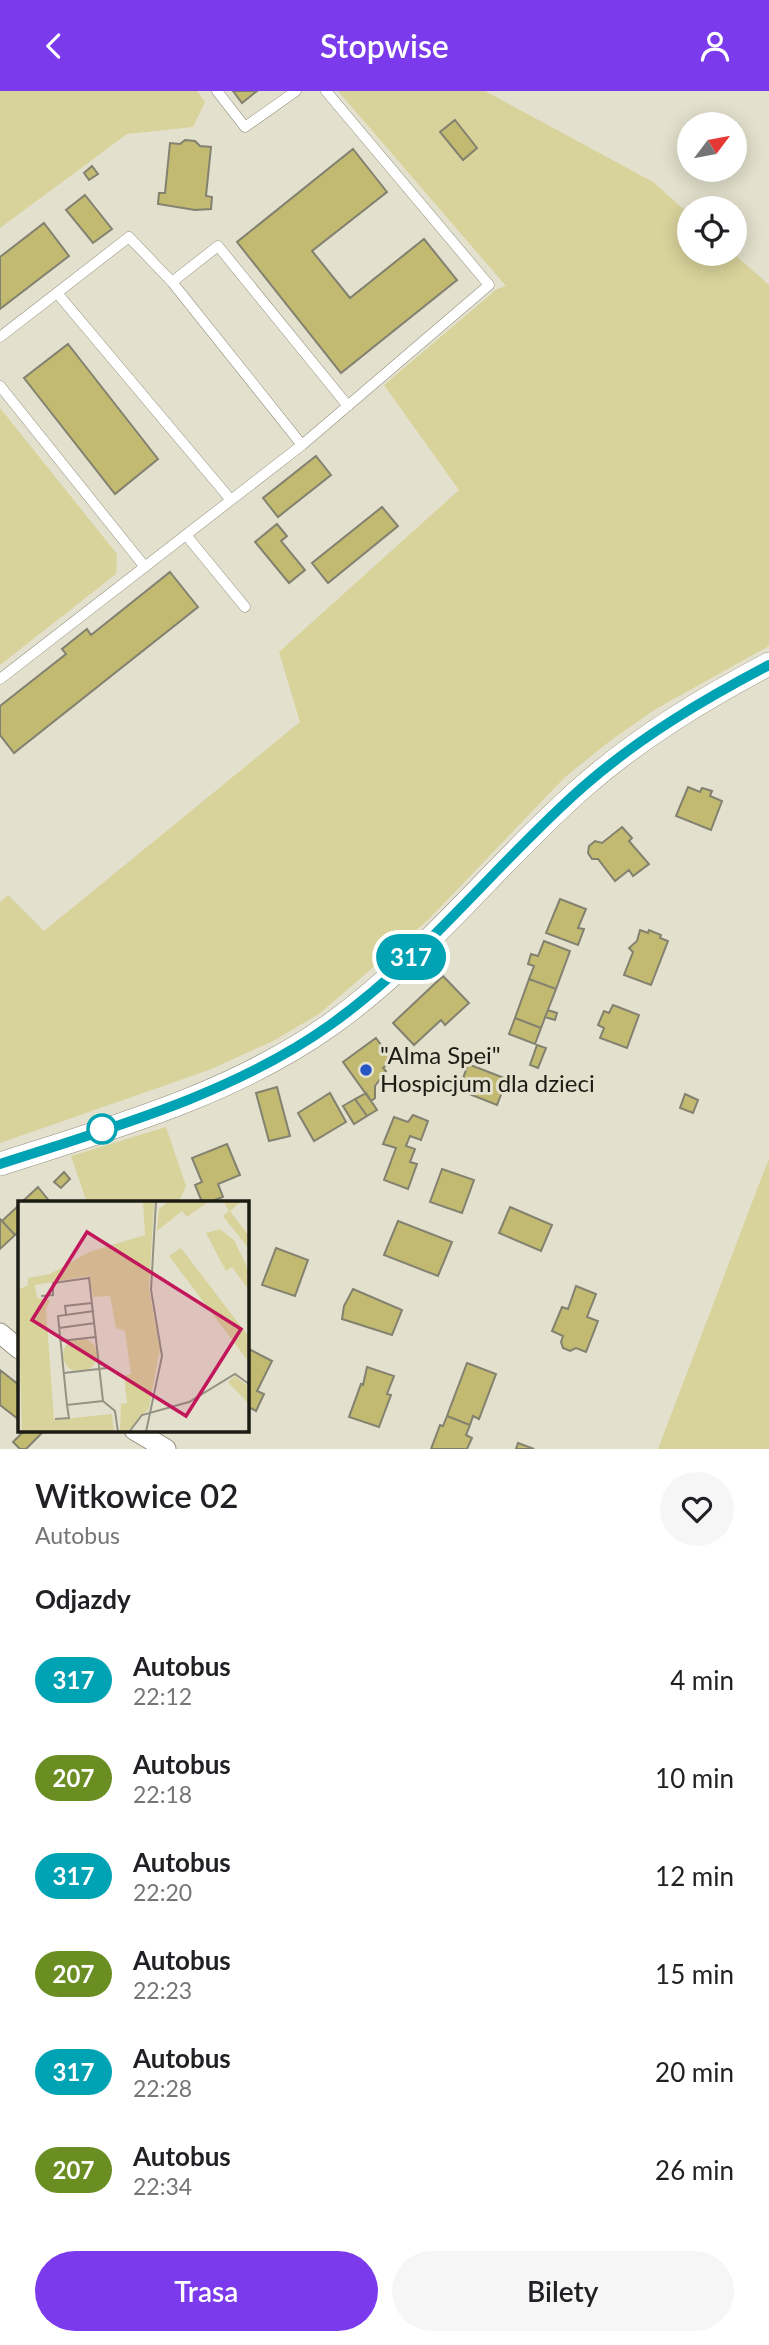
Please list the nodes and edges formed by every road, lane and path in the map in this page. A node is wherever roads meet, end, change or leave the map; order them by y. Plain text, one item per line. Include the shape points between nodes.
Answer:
1 (217, 91) edge
2 (296, 91) edge
3 (326, 91) edge
4 (172, 282) junction
5 (57, 293) junction
6 (0, 337) edge
7 (0, 386) edge
8 (348, 406) junction
9 (302, 445) junction
10 (231, 500) junction
11 (186, 535) junction
12 (145, 567) junction
13 (245, 607) dead end
14 (769, 664) edge
15 (0, 679) edge
16 (0, 1164) edge
17 (0, 1333) edge
18 (18, 1348) edge
19 (136, 1431) edge
20 (166, 1449) edge

1 - 2 lane via 245,127
3 - 8 lane via 489,285
4 - 5 lane via 129,237
4 - 8 lane via 218,246
4 - 9 lane
5 - 6 lane
5 - 10 lane
7 - 12 lane
8 - 9 lane
9 - 10 lane
10 - 11 lane
11 - 12 lane
11 - 13 lane
12 - 15 lane
14 - 16 street via 625,751 582,787 383,984 331,1025 284,1055 220,1085
17 - 18 street
19 - 20 street

